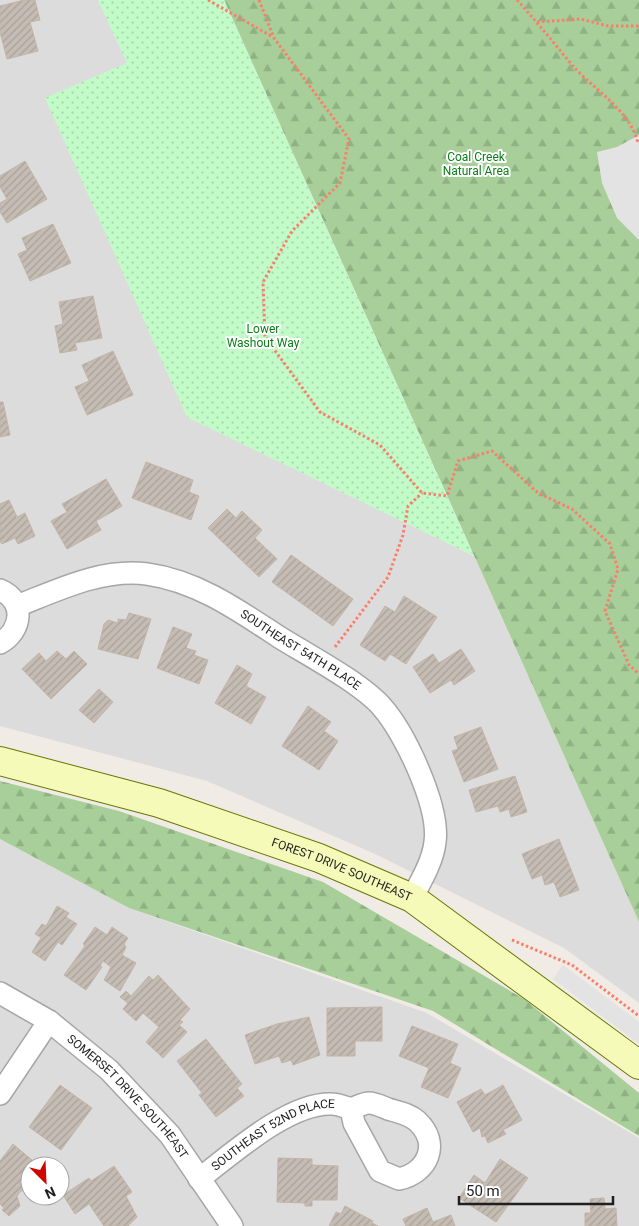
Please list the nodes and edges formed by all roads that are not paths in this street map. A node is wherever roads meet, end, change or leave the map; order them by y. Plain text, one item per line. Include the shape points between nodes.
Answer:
1 (0, 590) edge
2 (17, 606) junction
3 (0, 643) edge
4 (0, 761) edge
5 (412, 898) junction
6 (0, 993) edge
7 (49, 1021) junction
8 (639, 1065) edge
9 (0, 1094) edge
10 (351, 1109) dead end
11 (199, 1179) junction
12 (232, 1226) edge

1 - 2 street
2 - 3 street via 19,615 14,632
2 - 5 street, SOUTHEAST 54TH PLACE via 77,582 108,574 146,574 175,580 228,604 358,687 382,706 428,794 435,842
4 - 5 main road, FOREST DRIVE SOUTHEAST via 159,803 318,858
5 - 8 main road, FOREST DRIVE SOUTHEAST
6 - 7 street, SOMERSET DRIVE SOUTHEAST
7 - 9 street
7 - 11 street, SOMERSET DRIVE SOUTHEAST via 109,1070 170,1135
10 - 11 street, SOUTHEAST 52ND PLACE via 333,1104 296,1112
11 - 12 street, SOMERSET DRIVE SOUTHEAST

